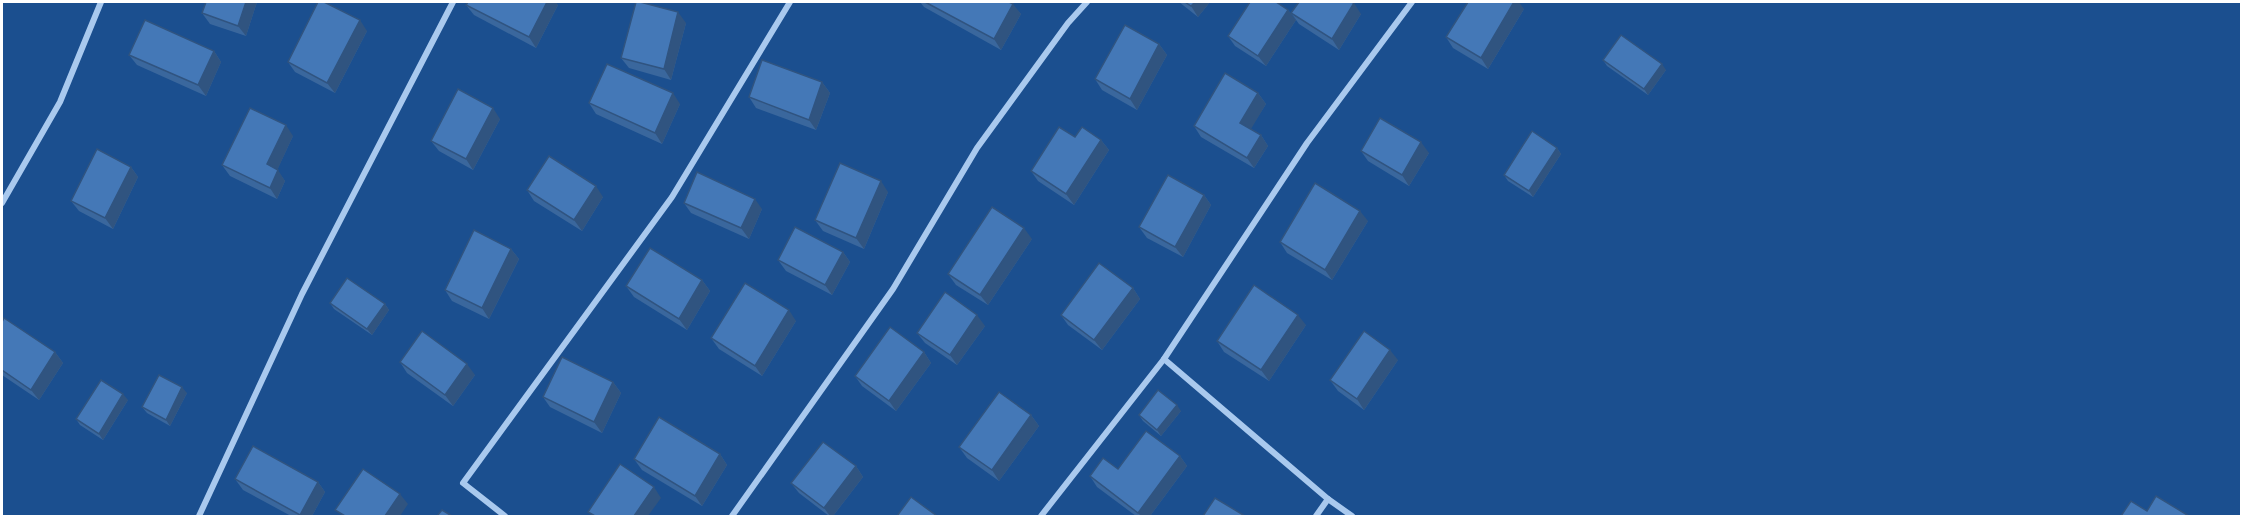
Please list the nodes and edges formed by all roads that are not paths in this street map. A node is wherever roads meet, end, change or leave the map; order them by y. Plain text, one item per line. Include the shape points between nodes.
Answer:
1 (101, 2) edge
2 (453, 2) edge
3 (790, 2) edge
4 (1087, 2) edge
5 (1412, 2) edge
6 (2, 203) edge
7 (1164, 359) junction
8 (1328, 499) junction
9 (199, 516) edge
10 (505, 516) edge
11 (732, 516) edge
12 (1041, 516) edge
13 (1316, 516) edge
14 (1352, 516) edge

1 - 6 street via 60,102
2 - 9 street via 302,294
3 - 10 street via 672,197 463,483
4 - 11 street via 977,148 893,289
5 - 7 street via 1307,143
7 - 8 street
7 - 12 street
8 - 13 street
8 - 14 street

